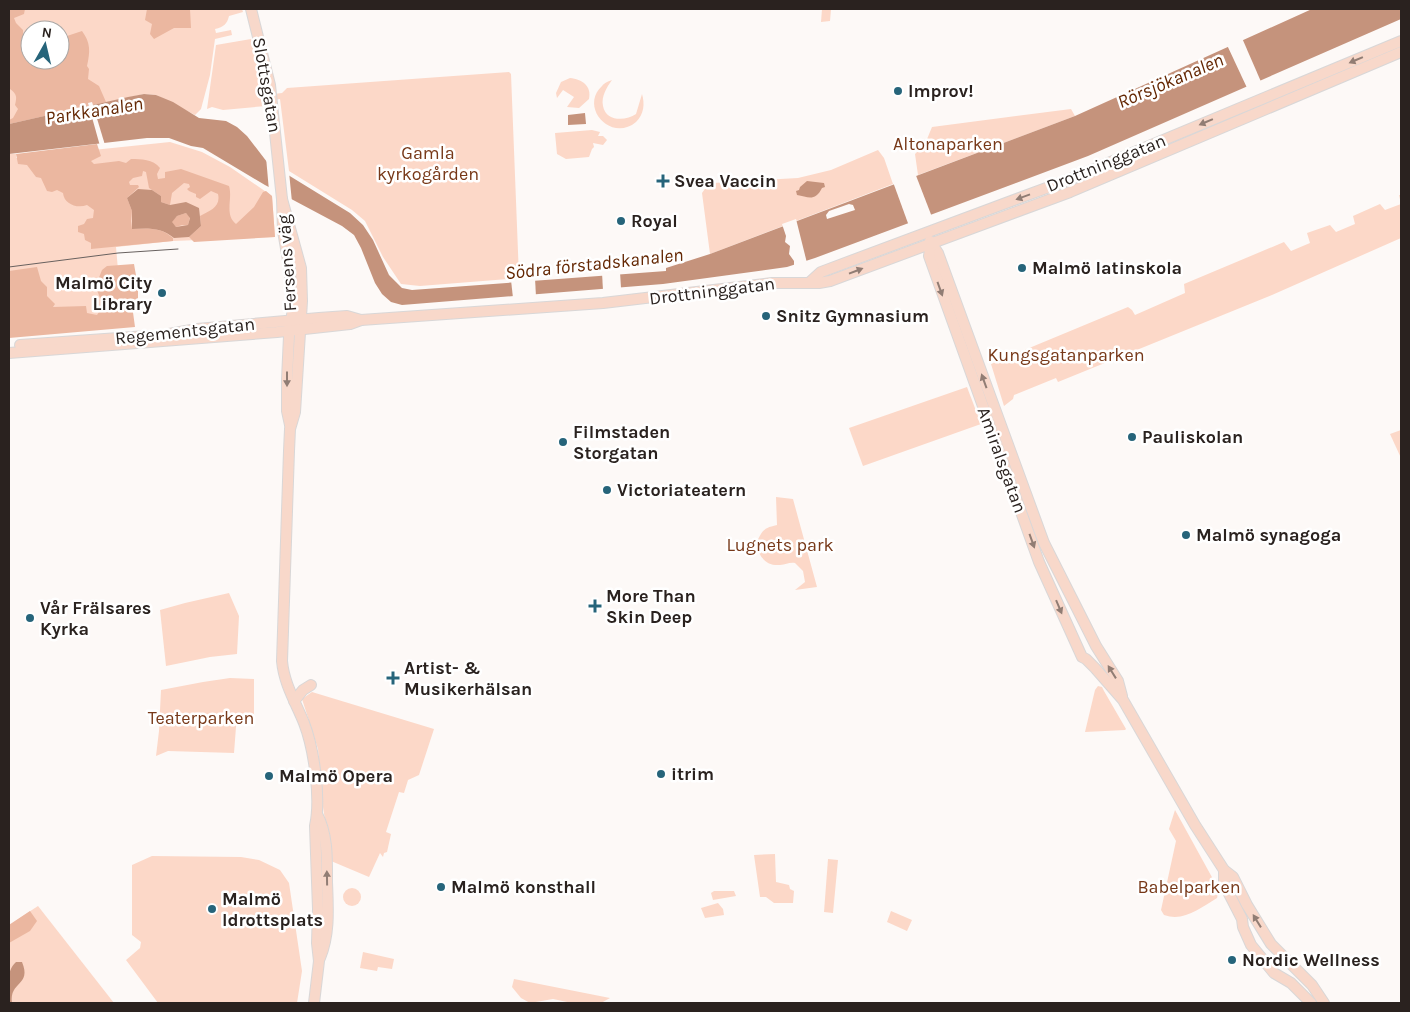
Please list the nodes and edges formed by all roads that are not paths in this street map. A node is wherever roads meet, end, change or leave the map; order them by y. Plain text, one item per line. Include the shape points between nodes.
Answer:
1 (251, 9) edge
2 (1401, 41) edge
3 (1401, 52) edge
4 (282, 199) joint
5 (928, 238) junction
6 (615, 302) joint
7 (361, 320) junction
8 (295, 325) junction
9 (9, 346) edge
10 (9, 353) edge
11 (290, 429) junction
12 (1096, 646) junction
13 (1095, 668) junction
14 (312, 685) dead end
15 (1123, 700) junction
16 (294, 701) junction
17 (1224, 870) junction
18 (314, 1003) edge
19 (1311, 1003) edge
20 (1324, 1003) edge

1 - 4 main road, Slottsgatan via 270,85
2 -> 5 main road, Drottninggatan
3 - 5 main road, Drottninggatan via 1070,192
4 - 8 main road, Fersens väg via 300,268 302,301
5 - 6 main road, Drottninggatan via 830,281 772,283
12 -> 5 main road, Amiralsgatan via 1044,543 938,253
5 -> 13 main road, Amiralsgatan via 928,256 1039,562 1082,657
6 - 7 main road, Regementsgatan
7 - 8 main road, Regementsgatan via 316,327
7 - 8 main road, Regementsgatan via 347,316
8 - 9 main road, Regementsgatan via 196,329
8 - 10 main road, Regementsgatan
8 - 11 main road, Fersens väg via 296,394
8 -> 11 main road, Fersens väg via 287,385
11 - 16 main road, Fersens väg via 283,670
12 - 13 main road, Amiralsgatan
15 -> 12 main road, Amiralsgatan via 1118,681
13 - 15 main road, Amiralsgatan
14 - 16 main road
15 - 17 main road, Amiralsgatan
16 - 18 main road, Fersens väg via 311,748 318,814 326,846 328,912
17 - 19 main road, Amiralsgatan via 1224,884 1242,919 1251,946 1274,973 1291,983
20 -> 17 main road, Amiralsgatan via 1312,985 1271,944 1233,877

